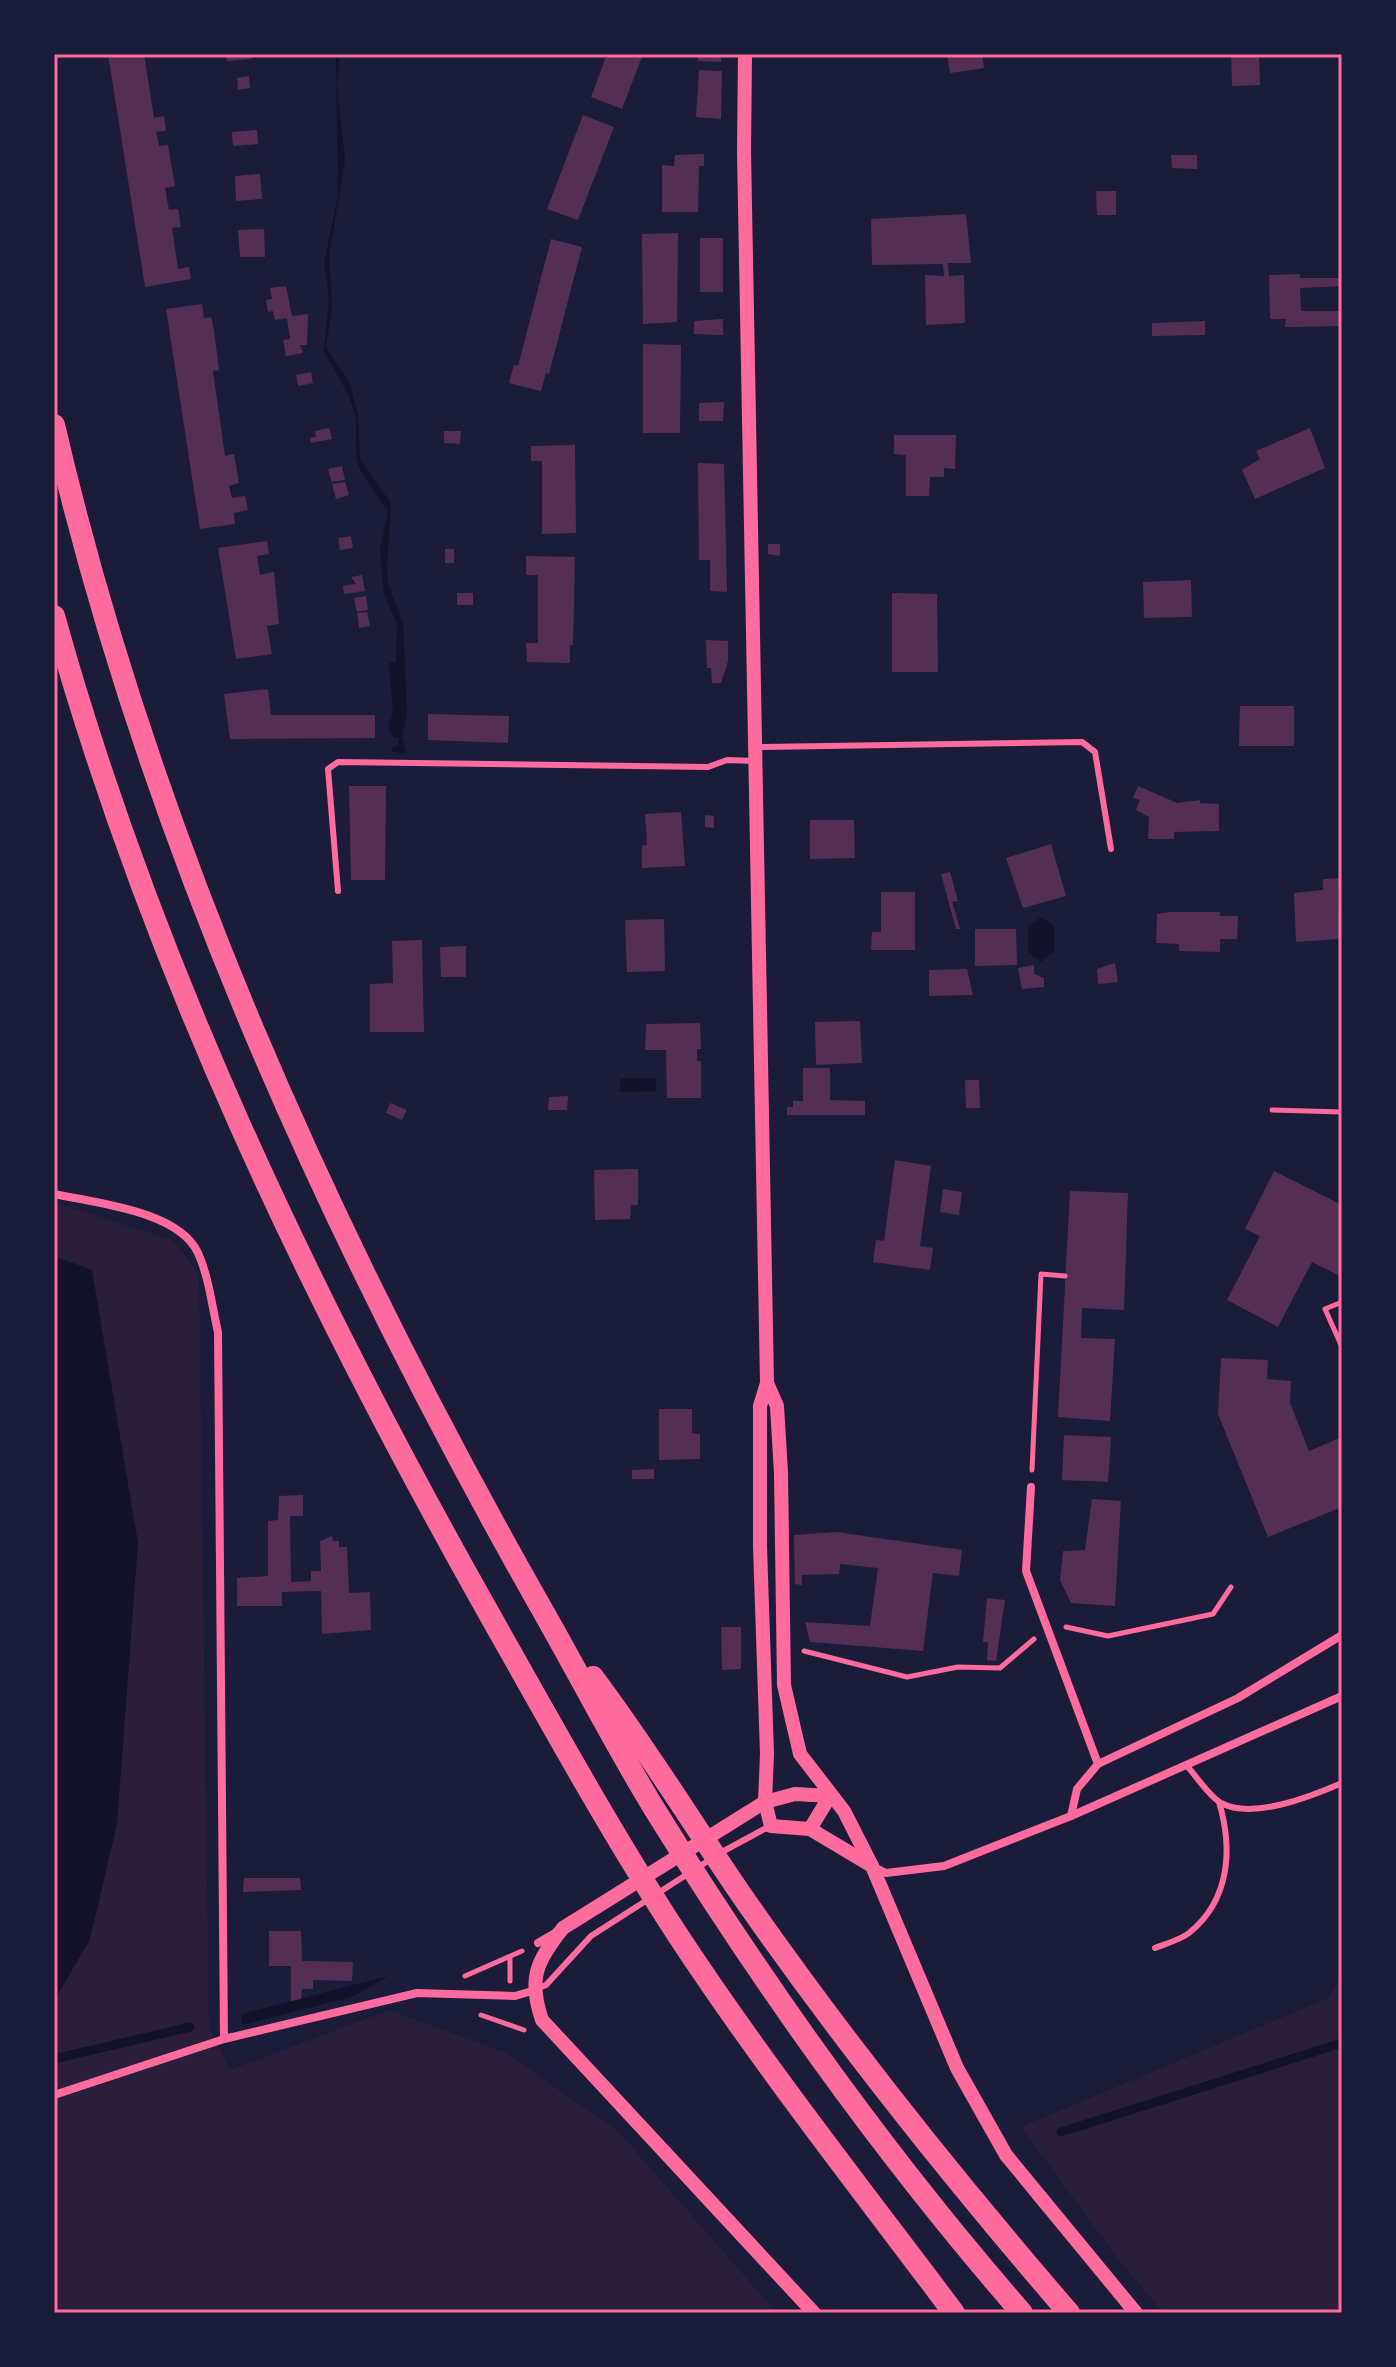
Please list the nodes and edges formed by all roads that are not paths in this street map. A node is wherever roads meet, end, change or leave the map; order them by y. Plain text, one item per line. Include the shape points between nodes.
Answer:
1 (745, 54) edge
2 (54, 425) edge
3 (54, 616) edge
4 (756, 754) junction
5 (1111, 849) dead end
6 (338, 891) dead end
7 (54, 1194) edge
8 (767, 1383) junction
9 (762, 1473) junction
10 (781, 1473) junction
11 (1031, 1487) road end
12 (782, 1597) junction
13 (764, 1598) junction
14 (541, 1608) junction
15 (1342, 1635) edge
16 (1342, 1696) edge
17 (1098, 1764) junction
18 (1187, 1766) junction
19 (1342, 1783) edge
20 (830, 1796) junction
21 (765, 1802) junction
22 (1219, 1802) junction
23 (1071, 1816) junction
24 (771, 1826) junction
25 (810, 1829) junction
26 (872, 1866) junction
27 (563, 1928) junction
28 (538, 1943) road end
29 (1155, 1948) dead end
30 (532, 1991) junction
31 (224, 2039) junction
32 (54, 2095) edge
33 (814, 2313) edge
34 (954, 2313) edge
35 (1022, 2313) edge
36 (1069, 2313) edge
37 (1136, 2313) edge

1 - 4 street
2 - 14 highway via 106,626 171,819 227,962 292,1116 419,1385
3 - 34 highway via 119,825 176,977 238,1122 377,1407 612,1832 683,1942
4 - 5 lane via 1082,742 1095,752
4 - 6 lane via 708,767 338,762 328,769
4 - 8 street
7 - 31 street via 129,1211 181,1230 198,1253 218,1332
8 - 9 street via 760,1406
8 - 10 street via 777,1406
9 - 10 lane
9 - 13 street
10 - 12 street
11 - 17 street via 1026,1571
12 - 13 lane
12 - 20 street via 784,1685 792,1729 800,1754
13 - 21 street
14 - 35 highway via 653,1807 723,1915 852,2101
14 - 36 highway via 860,2059 956,2183
15 - 17 street via 1238,1698
16 - 18 street
17 - 23 street via 1077,1789
18 - 22 lane
18 - 23 street
19 - 22 lane via 1297,1803 1235,1807
20 - 21 street via 795,1794
20 - 25 street
20 - 26 street via 844,1811
21 - 24 street
21 - 27 street
22 - 29 lane via 1228,1833 1223,1891 1189,1934
23 - 26 street via 944,1866 886,1873
24 - 25 street
24 - 30 lane via 607,1924 574,1950 546,1985
25 - 26 street
26 - 37 street via 957,2068 1006,2155
27 - 28 street
27 - 30 street via 548,1946
30 - 31 street via 515,1996 417,1993
30 - 33 street via 542,2020
31 - 32 street

